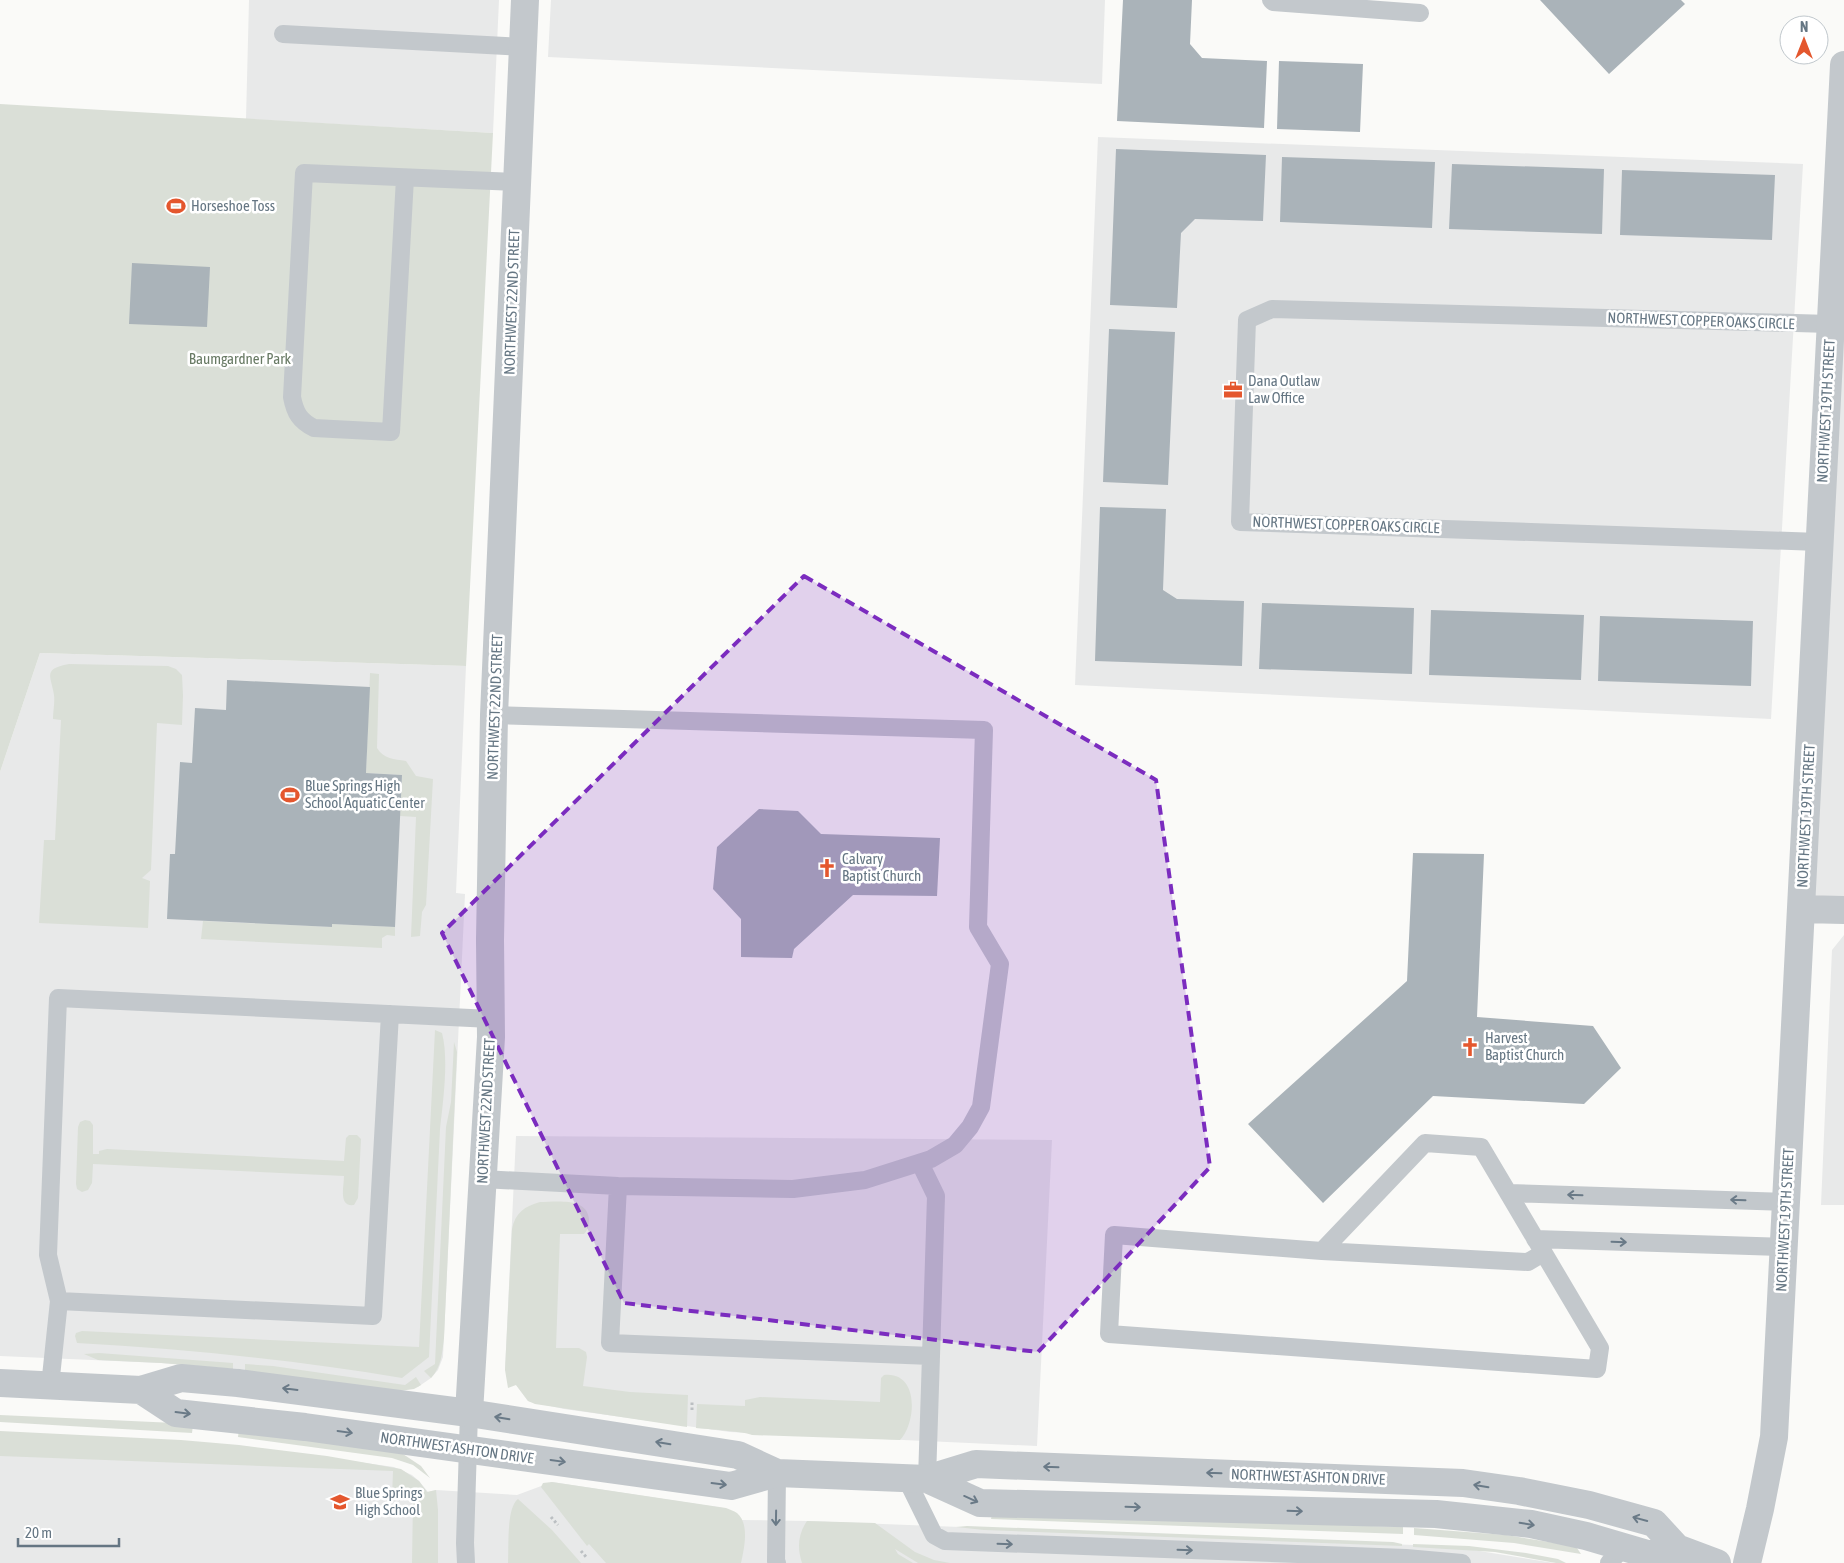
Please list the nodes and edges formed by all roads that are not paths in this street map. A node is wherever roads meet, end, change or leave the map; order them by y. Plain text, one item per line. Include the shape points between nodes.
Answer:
1 (525, 0) edge
2 (1271, 0) edge
3 (1420, 13) dead end
4 (283, 34) dead end
5 (522, 47) junction
6 (1844, 65) edge
7 (1843, 112) edge
8 (404, 178) junction
9 (517, 182) junction
10 (1830, 324) junction
11 (1819, 542) junction
12 (494, 715) junction
13 (1802, 909) junction
14 (1844, 910) edge
15 (390, 1014) junction
16 (490, 1019) junction
17 (920, 1163) junction
18 (482, 1179) junction
19 (618, 1186) junction
20 (1508, 1193) junction
21 (1786, 1202) junction
22 (1539, 1246) junction
23 (1784, 1247) junction
24 (1322, 1251) junction
25 (59, 1301) junction
26 (931, 1356) junction
27 (0, 1383) edge
28 (50, 1386) junction
29 (141, 1390) junction
30 (470, 1413) junction
31 (469, 1449) junction
32 (777, 1473) junction
33 (916, 1479) junction
34 (1677, 1548) junction
35 (1616, 1555) edge
36 (466, 1563) edge
37 (777, 1563) edge
38 (1462, 1563) edge
39 (1717, 1563) edge
40 (1748, 1563) edge

1 - 5 street, NORTHWEST 22ND STREET
2 - 3 lane
4 - 5 lane
5 - 9 street, NORTHWEST 22ND STREET
6 - 7 street, NORTHWEST 19TH STREET
7 - 10 street, NORTHWEST 19TH STREET
8 - 8 lane via 304,172 292,397 294,412 314,428 391,432
8 - 9 lane
9 - 12 street, NORTHWEST 22ND STREET
10 - 11 street, NORTHWEST 19TH STREET
10 - 11 lane, NORTHWEST COPPER OAKS CIRCLE via 1272,309 1247,320 1240,522
11 - 13 street, NORTHWEST 19TH STREET
12 - 16 street, NORTHWEST 22ND STREET
12 - 17 lane via 984,730 978,927 1000,964 980,1107 970,1128 955,1145
13 - 14 street
13 - 21 street, NORTHWEST 19TH STREET
15 - 16 lane
15 - 25 lane via 373,1316
15 - 25 lane via 58,998 48,1255
16 - 18 street, NORTHWEST 22ND STREET
17 - 19 lane via 865,1180 793,1189
17 - 26 lane via 936,1196
18 - 19 lane
18 - 30 street, NORTHWEST 22ND STREET
19 - 26 lane via 610,1343
21 -> 20 lane
20 - 22 lane
20 - 24 lane via 1481,1147 1425,1143
21 - 23 street, NORTHWEST 19TH STREET
22 -> 23 lane
22 - 24 lane via 1528,1262
22 - 24 lane via 1600,1348 1597,1369 1109,1334 1114,1236
23 - 40 street, NORTHWEST 19TH STREET via 1774,1437
25 - 28 lane
26 - 33 lane
27 - 28 street, NORTHWEST ASHTON DRIVE
28 - 29 street, NORTHWEST ASHTON DRIVE
30 -> 29 street, NORTHWEST ASHTON DRIVE via 181,1378
29 -> 31 street, NORTHWEST ASHTON DRIVE via 176,1413
30 - 31 lane
32 -> 30 street, NORTHWEST ASHTON DRIVE via 738,1455
31 -> 32 street, NORTHWEST ASHTON DRIVE via 731,1486
31 - 36 lane
32 - 33 street, NORTHWEST ASHTON DRIVE
32 -> 37 lane
34 -> 33 street, NORTHWEST ASHTON DRIVE via 1654,1523 1589,1505 1464,1483 976,1464
33 -> 35 street, NORTHWEST ASHTON DRIVE via 980,1503 1453,1516 1531,1524 1586,1536
33 -> 38 lane via 934,1535 944,1541 1406,1558
34 - 35 street, NORTHWEST ASHTON DRIVE via 1647,1554
34 - 39 street, NORTHWEST ASHTON DRIVE

